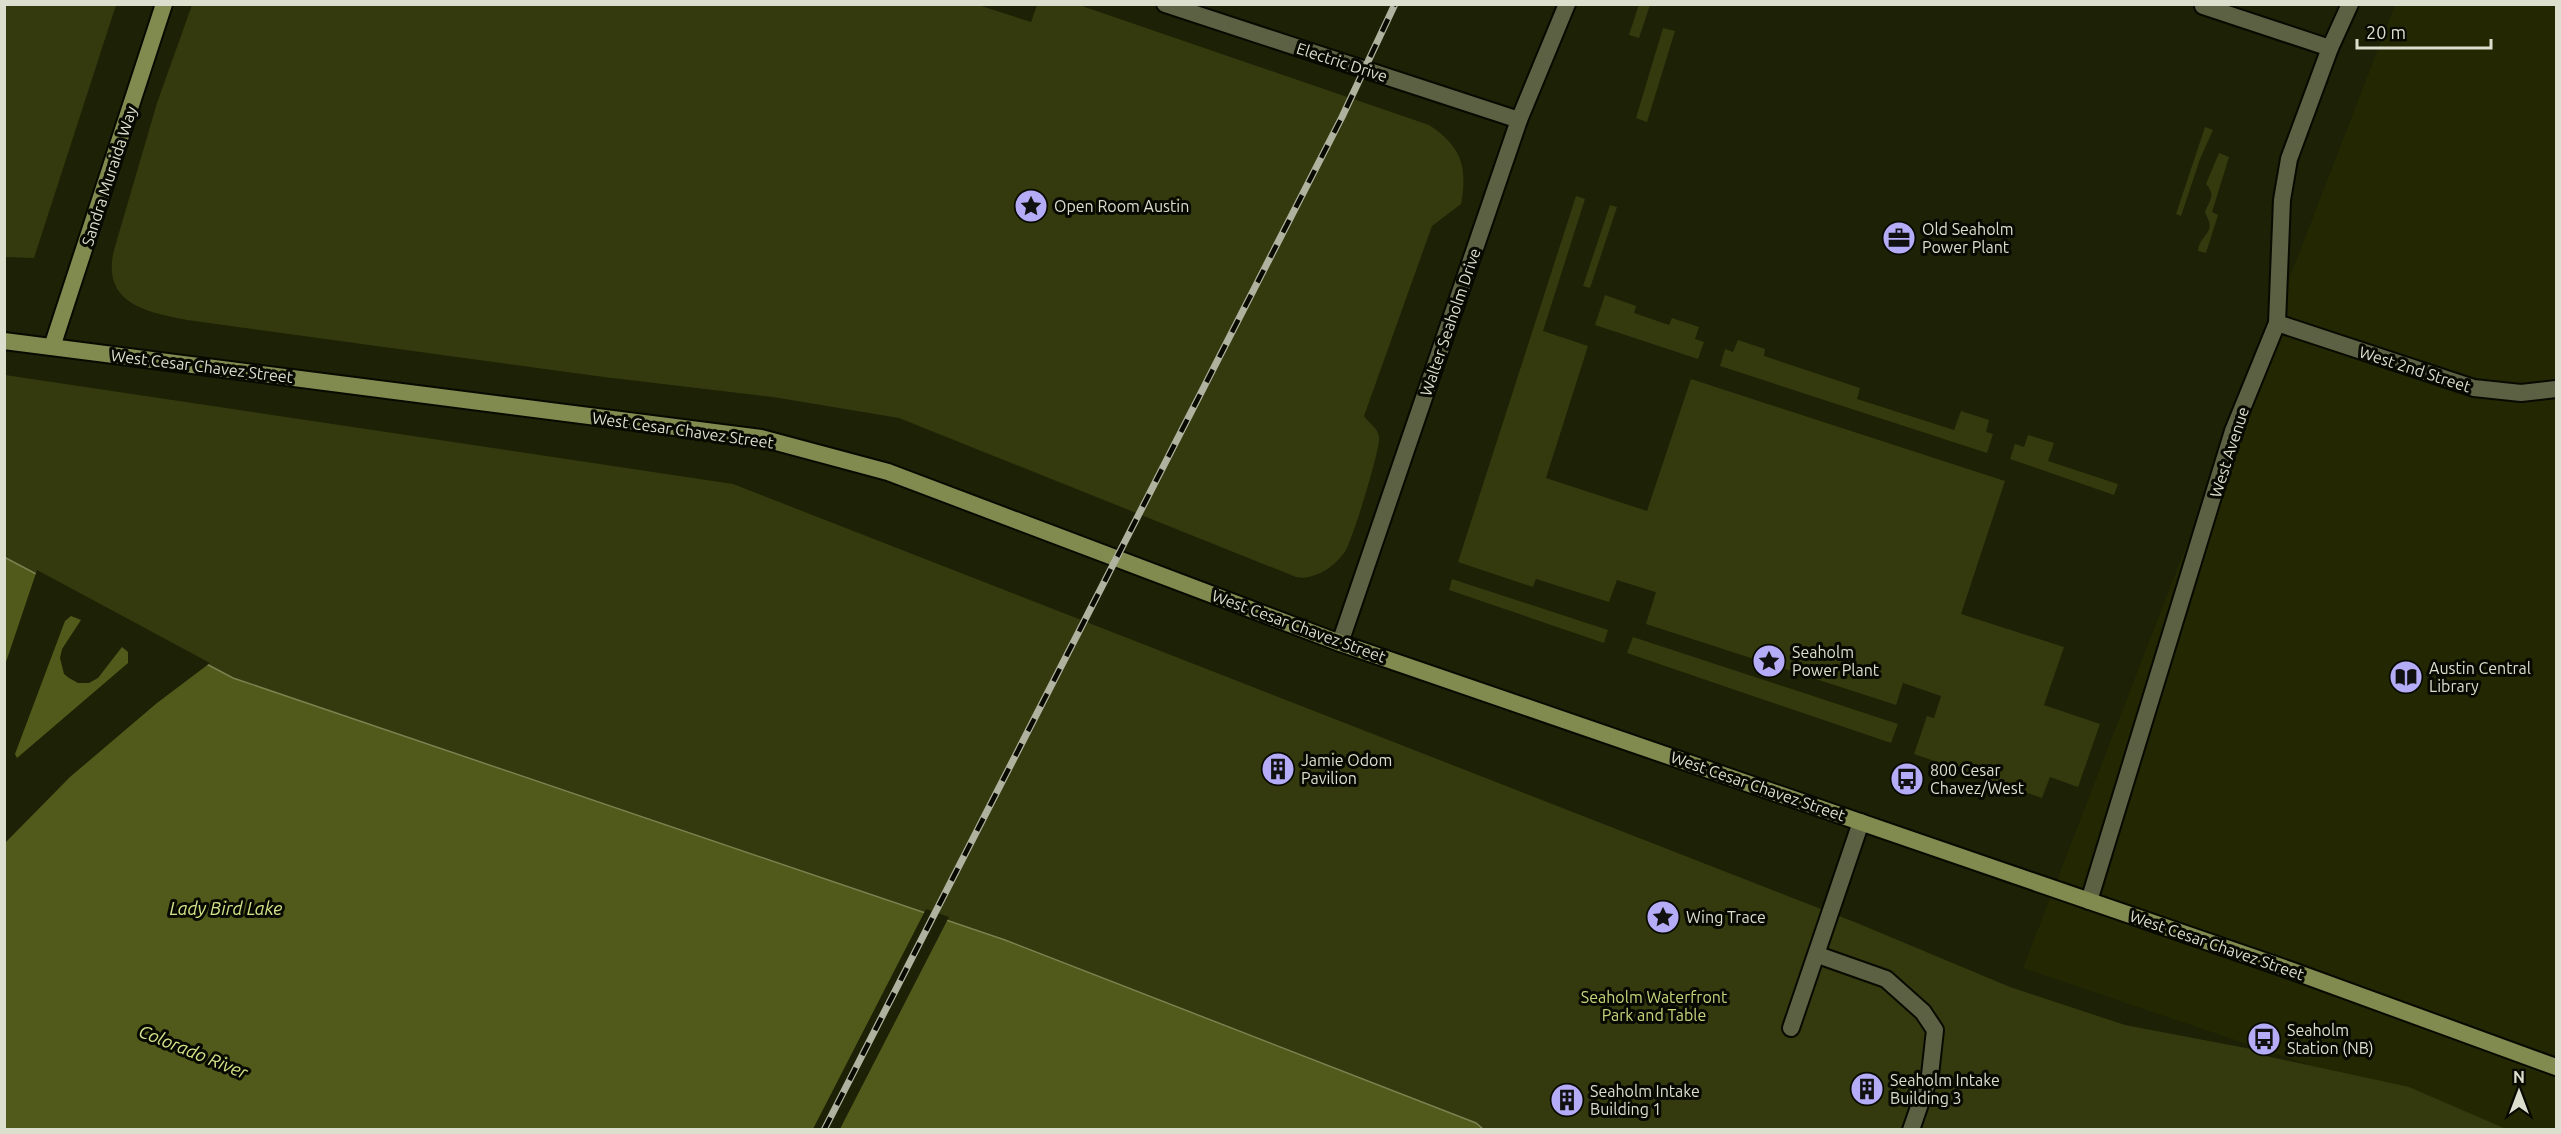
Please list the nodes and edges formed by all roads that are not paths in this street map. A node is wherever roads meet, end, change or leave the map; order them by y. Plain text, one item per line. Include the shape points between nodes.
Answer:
1 (164, 4) edge
2 (1566, 4) edge
3 (2350, 4) edge
4 (1171, 6) edge
5 (2203, 6) dead end
6 (2330, 48) junction
7 (1518, 120) junction
8 (2277, 323) junction
9 (4, 341) edge
10 (52, 347) junction
11 (2556, 389) edge
12 (1340, 643) junction
13 (1861, 822) junction
14 (2089, 900) junction
15 (1818, 955) junction
16 (1791, 1028) dead end
17 (2556, 1067) edge
18 (1911, 1130) edge

1 - 10 main road, Sandra Muraida Way
2 - 7 street, Walter Seaholm Drive
3 - 6 street, West Avenue
4 - 7 street, Electric Drive
5 - 6 street
6 - 8 street, West Avenue via 2289,159 2282,200
7 - 12 street, Walter Seaholm Drive
8 - 11 street, West 2nd Street via 2474,388 2521,393
8 - 14 street, West Avenue via 2234,431
9 - 10 main road, West Cesar Chavez Street
10 - 12 main road, West Cesar Chavez Street via 761,438 888,472
12 - 13 main road, West Cesar Chavez Street
13 - 14 main road, West Cesar Chavez Street
13 - 15 street
14 - 17 main road, West Cesar Chavez Street
15 - 16 street
15 - 18 street via 1886,980 1923,1012 1935,1030 1930,1075

